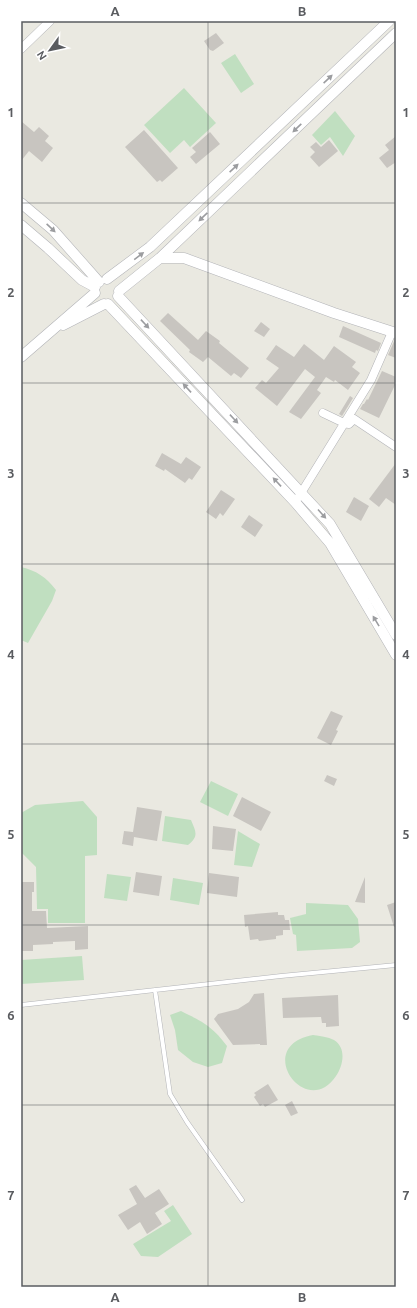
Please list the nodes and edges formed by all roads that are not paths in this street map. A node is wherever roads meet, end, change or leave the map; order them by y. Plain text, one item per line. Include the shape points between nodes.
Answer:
1 (50, 21) edge
2 (389, 21) edge
3 (396, 33) edge
4 (21, 49) edge
5 (21, 203) edge
6 (21, 225) edge
7 (160, 258) junction
8 (99, 285) junction
9 (119, 293) junction
10 (106, 304) junction
11 (58, 325) junction
12 (394, 332) edge
13 (21, 357) edge
14 (323, 413) dead end
15 (344, 423) junction
16 (396, 447) edge
17 (302, 492) junction
18 (295, 502) junction
19 (396, 635) edge
20 (396, 655) edge
21 (396, 965) edge
22 (155, 990) junction
23 (21, 1005) edge
24 (242, 1200) dead end

1 - 4 street
8 -> 2 street via 150,247
3 -> 7 street
5 -> 8 street via 53,230
6 - 8 street via 82,280
7 - 9 street
7 - 12 street via 184,258 334,313
8 - 9 street via 115,283
8 - 10 street via 97,300
8 - 11 street
9 - 10 street via 115,301
9 -> 17 street
10 - 11 street via 64,325
18 -> 10 street
11 - 13 street
12 - 15 street via 371,380
14 - 15 street
15 - 16 street via 349,424 354,419
15 - 17 street
17 - 18 street
17 -> 19 street via 330,524
20 -> 18 street via 330,543
21 - 22 lane
22 - 23 lane
22 - 24 lane via 170,1094

